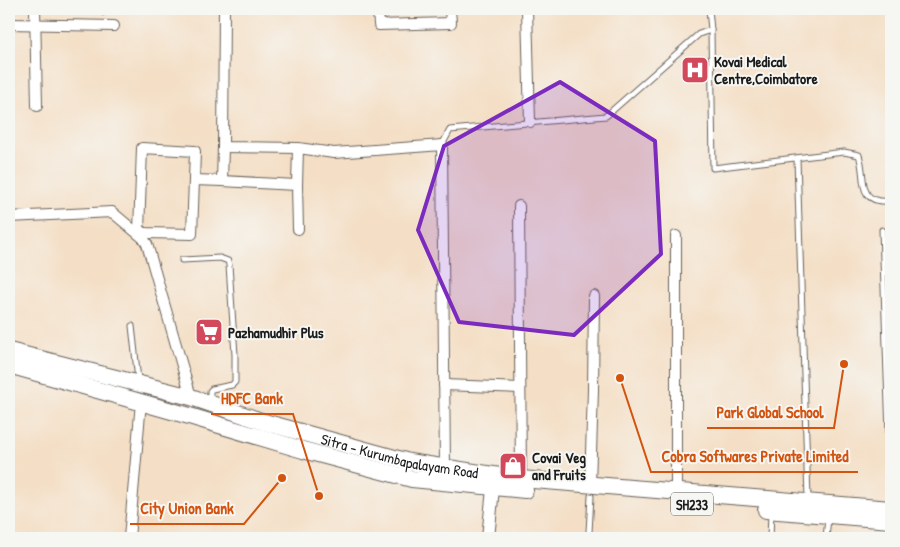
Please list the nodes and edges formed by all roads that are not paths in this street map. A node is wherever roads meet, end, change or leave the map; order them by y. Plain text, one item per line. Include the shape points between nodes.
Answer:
1 (35, 9) edge
2 (224, 9) edge
3 (378, 9) edge
4 (450, 9) edge
5 (527, 9) edge
6 (709, 9) edge
7 (9, 24) edge
8 (35, 25) junction
9 (114, 26) dead end
10 (711, 30) junction
11 (38, 106) dead end
12 (530, 122) junction
13 (442, 145) junction
14 (223, 147) junction
15 (298, 148) junction
16 (796, 159) junction
17 (194, 180) junction
18 (222, 181) junction
19 (297, 185) junction
20 (891, 201) edge
21 (519, 206) dead end
22 (9, 217) edge
23 (298, 229) dead end
24 (882, 230) dead end
25 (676, 236) dead end
26 (182, 260) dead end
27 (594, 296) dead end
28 (132, 326) dead end
29 (9, 351) edge
30 (9, 365) edge
31 (138, 383) junction
32 (444, 385) junction
33 (520, 388) junction
34 (191, 396) junction
35 (141, 402) junction
36 (210, 403) junction
37 (445, 467) junction
38 (521, 480) junction
39 (494, 481) junction
40 (590, 490) junction
41 (676, 491) junction
42 (891, 492) edge
43 (808, 502) junction
44 (891, 509) edge
45 (771, 510) junction
46 (829, 515) junction
47 (891, 516) edge
48 (891, 520) edge
49 (891, 525) edge
50 (130, 538) edge
51 (488, 538) edge
52 (586, 538) edge
53 (770, 538) edge
54 (826, 538) edge

1 - 8 street
2 - 14 street
3 - 4 street via 380,25 451,23
5 - 12 street
6 - 10 lane
7 - 8 street
8 - 9 street
8 - 11 street
10 - 12 lane via 699,34 606,116
10 - 16 lane via 713,168
12 - 13 lane via 450,130
13 - 15 street via 334,153
13 - 32 street
14 - 15 street
14 - 18 street
15 - 19 street
16 - 20 lane via 844,152 858,155 868,196 878,202
16 - 43 lane
17 - 17 street via 192,234 139,232 142,148 195,151
17 - 18 street
18 - 19 street
19 - 23 street
21 - 33 street
22 - 34 street via 112,212 143,238
24 - 42 lane
25 - 41 street
26 - 36 lane via 220,258 228,261 229,265 234,382 212,389
27 - 40 street
28 - 31 lane
29 - 31 main road, Sitra - Kurumbapalayam Road / SH233
30 - 35 main road
31 - 34 main road, Sitra - Kurumbapalayam Road / SH233
32 - 33 street
32 - 37 street
33 - 38 street
34 - 36 main road, Sitra - Kurumbapalayam Road / SH233
35 - 39 main road via 412,479
35 - 50 street
36 - 37 main road, Sitra - Kurumbapalayam Road / SH233 via 264,422 409,462
37 - 39 main road, Sitra - Kurumbapalayam Road / SH233
38 - 39 main road, Sitra - Kurumbapalayam Road / SH233
38 - 40 main road, Sitra - Kurumbapalayam Road / SH233
39 - 40 main road, Sitra - Kurumbapalayam Road / SH233
39 - 51 street
40 - 41 main road, Sitra - Kurumbapalayam Road / SH233
40 - 45 main road, Sitra - Kurumbapalayam Road / SH233
40 - 52 lane
41 - 43 main road, Sitra - Kurumbapalayam Road / SH233
43 - 44 main road, Sitra - Kurumbapalayam Road / SH233
45 - 46 main road, Sitra - Kurumbapalayam Road / SH233
45 - 53 lane
46 - 48 main road, Sitra - Kurumbapalayam Road / SH233
46 - 54 lane
47 - 48 street
48 - 49 street

